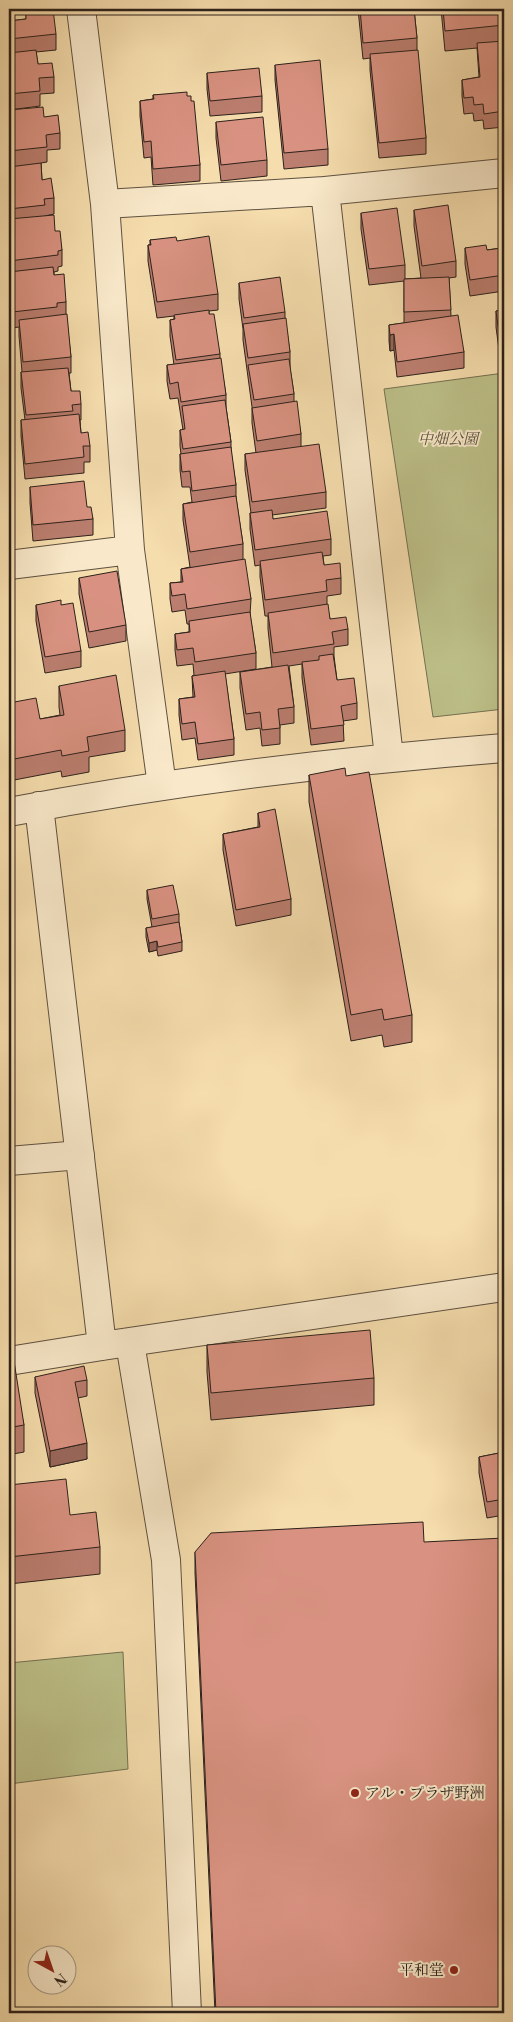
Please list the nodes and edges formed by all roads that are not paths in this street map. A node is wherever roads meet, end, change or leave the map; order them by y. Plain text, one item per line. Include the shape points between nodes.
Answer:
1 (80, 9) edge
2 (504, 173) edge
3 (325, 191) junction
4 (105, 204) junction
5 (130, 550) junction
6 (9, 565) edge
7 (504, 748) edge
8 (390, 757) junction
9 (162, 786) junction
10 (39, 806) junction
11 (9, 812) edge
12 (80, 1155) junction
13 (9, 1161) edge
14 (504, 1287) edge
15 (130, 1343) junction
16 (102, 1346) junction
17 (9, 1361) edge
18 (187, 2013) edge

1 - 4 street
2 - 3 street
3 - 4 street
3 - 8 street
4 - 5 street
5 - 6 street
5 - 9 street
7 - 8 street
8 - 9 street
9 - 10 street
10 - 11 street
10 - 12 street
12 - 13 street
12 - 16 street
14 - 15 street
15 - 16 street
15 - 18 street via 166,1560
16 - 17 street

